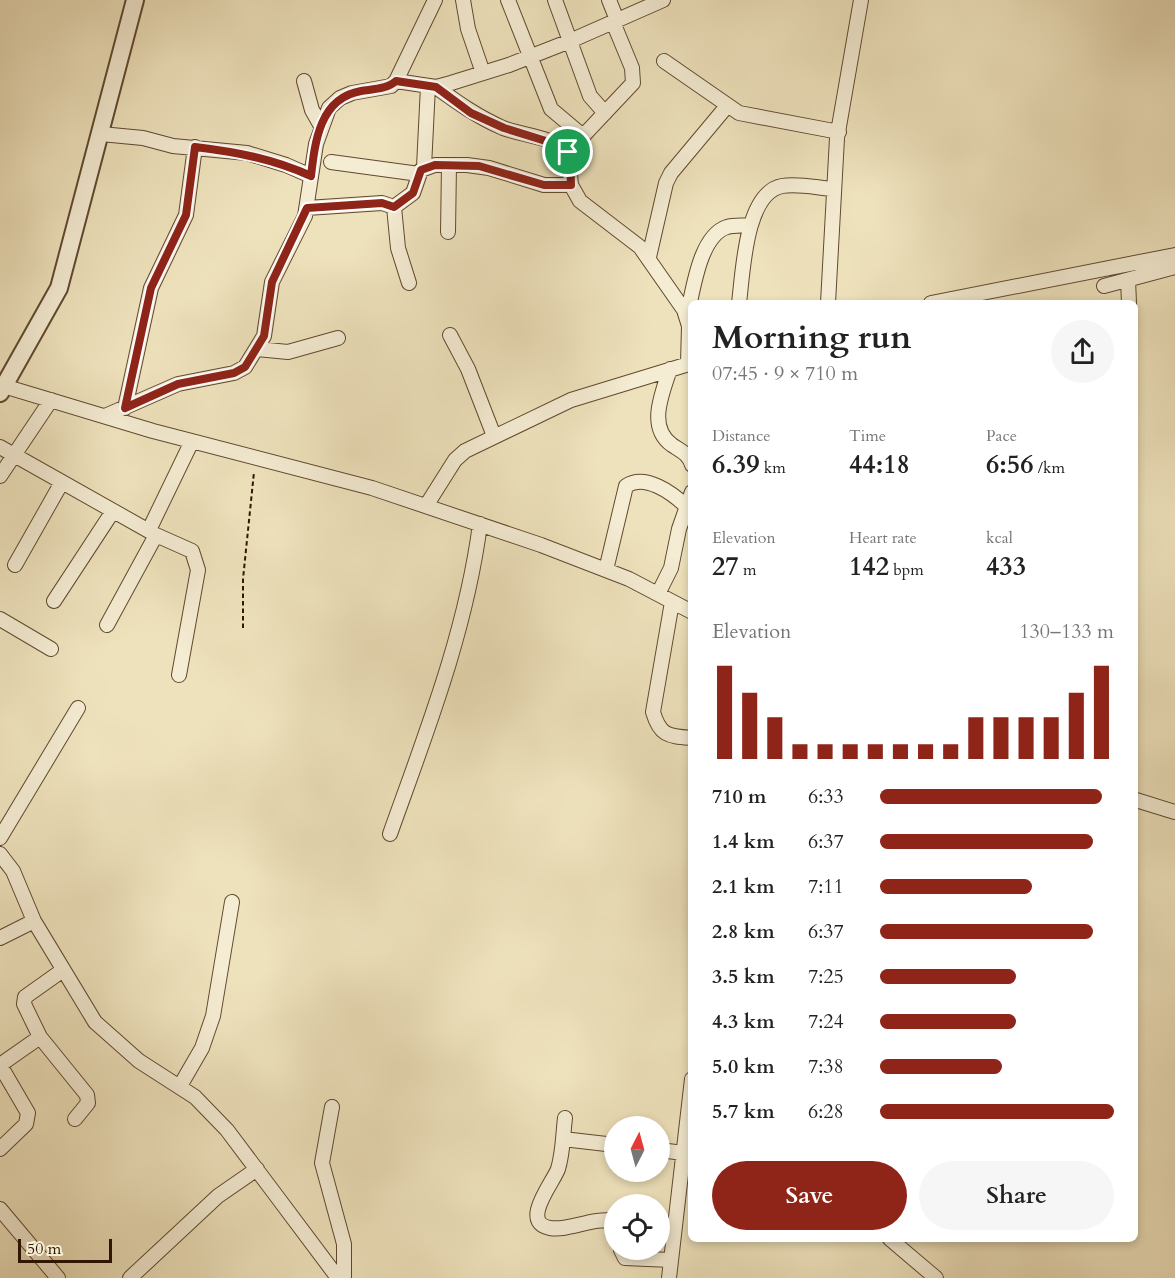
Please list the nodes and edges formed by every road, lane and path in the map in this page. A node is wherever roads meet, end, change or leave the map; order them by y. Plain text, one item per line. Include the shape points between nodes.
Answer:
1 (135, 0) edge
2 (435, 0) edge
3 (463, 0) edge
4 (508, 0) edge
5 (555, 0) edge
6 (609, 0) edge
7 (663, 0) edge
8 (861, 0) edge
9 (643, 4) edge
10 (615, 21) junction
11 (570, 41) junction
12 (530, 57) junction
13 (664, 61) dead end
14 (483, 73) junction
15 (304, 81) dead end
16 (396, 81) junction
17 (432, 86) junction
18 (727, 106) junction
19 (605, 113) junction
20 (321, 126) junction
21 (838, 132) junction
22 (101, 134) junction
23 (583, 136) junction
24 (195, 147) junction
25 (568, 152) junction
26 (331, 162) dead end
27 (449, 165) junction
28 (422, 171) junction
29 (311, 176) junction
30 (571, 185) junction
31 (834, 189) junction
32 (394, 207) junction
33 (307, 208) junction
34 (751, 225) junction
35 (448, 232) dead end
36 (1175, 255) edge
37 (649, 257) junction
38 (1175, 267) edge
39 (1128, 280) junction
40 (409, 283) dead end
41 (1104, 286) dead end
42 (691, 300) edge
43 (739, 300) edge
44 (828, 300) edge
45 (946, 300) edge
46 (1129, 300) edge
47 (688, 312) edge
48 (687, 316) junction
49 (688, 332) edge
50 (450, 335) dead end
51 (338, 338) dead end
52 (257, 349) junction
53 (688, 364) edge
54 (670, 369) junction
55 (2, 388) edge
56 (51, 400) junction
57 (125, 408) junction
58 (105, 416) junction
59 (494, 436) junction
60 (192, 441) junction
61 (0, 447) edge
62 (14, 455) junction
63 (688, 456) edge
64 (256, 457) junction
65 (0, 476) edge
66 (62, 482) junction
67 (688, 501) edge
68 (426, 506) junction
69 (686, 506) junction
70 (113, 511) junction
71 (480, 524) junction
72 (152, 532) junction
73 (15, 565) dead end
74 (606, 570) junction
75 (658, 594) junction
76 (54, 601) dead end
77 (672, 602) junction
78 (688, 610) edge
79 (0, 619) edge
80 (107, 625) dead end
81 (243, 628) dead end
82 (51, 649) dead end
83 (179, 675) dead end
84 (78, 708) dead end
85 (688, 738) edge
86 (1138, 801) edge
87 (1175, 812) edge
88 (390, 834) dead end
89 (0, 838) edge
90 (0, 854) edge
91 (232, 902) dead end
92 (34, 921) junction
93 (0, 938) edge
94 (63, 970) junction
95 (40, 1037) junction
96 (0, 1065) edge
97 (180, 1086) junction
98 (332, 1107) dead end
99 (688, 1112) edge
100 (566, 1118) dead end
101 (75, 1119) dead end
102 (563, 1139) junction
103 (604, 1144) edge
104 (0, 1149) edge
105 (670, 1151) edge
106 (683, 1153) junction
107 (257, 1169) junction
108 (0, 1209) edge
109 (604, 1221) edge
110 (894, 1242) edge
111 (671, 1260) joint
112 (58, 1278) edge
113 (130, 1278) edge
114 (338, 1278) edge
115 (344, 1278) edge
116 (669, 1278) edge
117 (936, 1278) edge

1 - 22 street
2 - 16 street
3 - 14 street
4 - 12 street
5 - 11 street
6 - 10 street
7 - 9 street
8 - 21 street
9 - 10 street
10 - 11 street
10 - 19 street via 634,76 626,92
11 - 12 street
11 - 19 street via 590,96
12 - 14 street
12 - 23 street via 550,109
13 - 18 street
14 - 17 street
15 - 20 street
16 - 17 street
16 - 20 street via 391,86 340,98 329,108
17 - 25 street via 471,113 504,128 556,143
17 - 28 street
18 - 21 street via 753,117
18 - 37 street via 671,172
19 - 23 street
20 - 29 street
21 - 31 street
22 - 24 street
22 - 55 street via 59,288
23 - 25 street
24 - 29 street via 247,153
24 - 57 street via 186,215 151,288
25 - 30 street
26 - 28 street
27 - 28 street
27 - 30 street via 489,168 544,185
27 - 35 street
28 - 32 street via 413,193
29 - 33 street
30 - 37 street via 580,201
31 - 34 street via 781,186 756,206
31 - 44 street
32 - 33 street via 382,203
32 - 40 street via 398,248
33 - 52 street via 272,282 264,336
34 - 42 street via 728,227 711,240 700,261
34 - 43 street
36 - 45 street
37 - 48 street
38 - 39 street
39 - 41 street
39 - 46 street
47 - 48 street
48 - 49 street
50 - 59 street
51 - 52 street via 288,352
52 - 57 street via 245,367 234,373 178,384
53 - 54 street
54 - 59 street via 571,400
54 - 63 street via 658,429 664,439
55 - 56 street
56 - 58 street
56 - 62 street
57 - 58 street
58 - 60 street
59 - 68 street via 455,460
60 - 64 street
60 - 72 street
61 - 62 street
62 - 65 street
62 - 66 street
64 - 68 street
64 - 81 path via 247,525
66 - 70 street
66 - 73 street
67 - 69 street
68 - 71 street
69 - 74 street via 664,489 642,483 626,486
69 - 75 street via 671,568
70 - 72 street
70 - 76 street
71 - 74 street
71 - 88 street via 455,646
72 - 80 street
72 - 83 street via 192,552 198,570
74 - 75 street
75 - 77 street
77 - 78 street
77 - 85 street via 653,712 657,727 669,736
79 - 82 street
84 - 89 street
86 - 87 street
90 - 92 street via 13,871
91 - 97 street via 213,1016 202,1048
92 - 93 street
92 - 94 street
94 - 95 street via 24,997
94 - 97 street via 103,1032
95 - 96 street
95 - 101 street via 87,1095 88,1103
96 - 104 street via 28,1113 26,1124
97 - 107 street via 226,1130
98 - 115 street via 322,1163 342,1235
99 - 106 street
100 - 102 street
102 - 103 street
102 - 109 street via 558,1170 541,1198 540,1221 547,1227 561,1228
105 - 106 street
106 - 111 street
107 - 113 street via 218,1196
107 - 114 street
108 - 112 street
110 - 117 street
111 - 116 street

